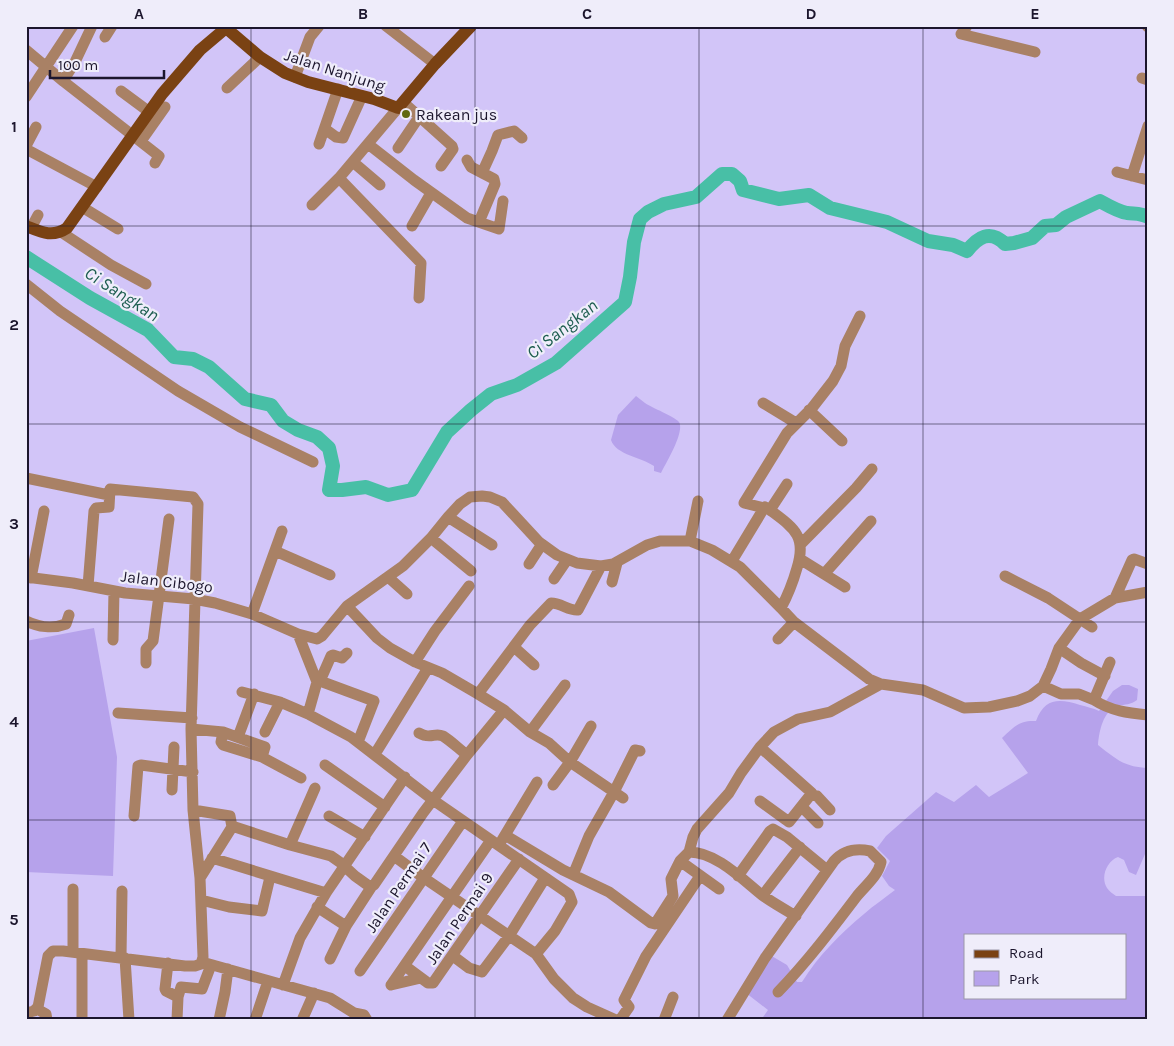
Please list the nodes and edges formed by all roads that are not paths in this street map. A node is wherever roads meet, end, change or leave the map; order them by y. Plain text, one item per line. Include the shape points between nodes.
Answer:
1 (73, 26) edge
2 (92, 26) edge
3 (112, 26) edge
4 (319, 26) edge
5 (386, 26) edge
6 (471, 26) edge
7 (967, 26) edge
8 (225, 27) edge
9 (105, 37) dead end
10 (26, 50) edge
11 (1035, 52) dead end
12 (260, 57) junction
13 (435, 64) junction
14 (46, 67) junction
15 (295, 77) junction
16 (63, 81) junction
17 (227, 88) dead end
18 (338, 89) junction
19 (121, 92) dead end
20 (362, 96) junction
21 (26, 97) edge
22 (400, 105) junction
23 (165, 107) dead end
24 (148, 111) junction
25 (419, 117) junction
26 (1148, 126) edge
27 (36, 127) dead end
28 (325, 129) junction
29 (136, 137) junction
30 (522, 138) dead end
31 (319, 144) dead end
32 (368, 144) junction
33 (26, 148) edge
34 (398, 148) dead end
35 (467, 160) dead end
36 (353, 162) junction
37 (154, 163) dead end
38 (441, 166) dead end
39 (1117, 172) dead end
40 (482, 173) junction
41 (1132, 176) junction
42 (340, 178) junction
43 (1148, 180) edge
44 (380, 184) dead end
45 (97, 187) junction
46 (431, 193) junction
47 (503, 201) dead end
48 (312, 205) dead end
49 (82, 207) junction
50 (38, 215) dead end
51 (479, 222) junction
52 (412, 226) dead end
53 (29, 227) edge
54 (118, 229) dead end
55 (61, 232) junction
56 (26, 284) edge
57 (146, 284) dead end
58 (419, 298) dead end
59 (860, 316) dead end
60 (763, 403) dead end
61 (810, 410) junction
62 (796, 423) junction
63 (842, 441) dead end
64 (313, 462) dead end
65 (872, 469) dead end
66 (26, 478) edge
67 (788, 484) dead end
68 (109, 495) junction
69 (698, 501) dead end
70 (765, 510) junction
71 (44, 512) dead end
72 (448, 517) junction
73 (169, 519) dead end
74 (871, 521) dead end
75 (282, 532) dead end
76 (431, 538) junction
77 (690, 541) junction
78 (542, 544) junction
79 (801, 544) junction
80 (492, 545) dead end
81 (275, 551) junction
82 (800, 559) junction
83 (567, 560) junction
84 (732, 561) junction
85 (617, 563) junction
86 (529, 564) dead end
87 (1148, 564) edge
88 (601, 566) junction
89 (471, 571) dead end
90 (825, 574) junction
91 (330, 575) dead end
92 (1005, 576) dead end
93 (388, 577) junction
94 (29, 578) edge
95 (554, 578) dead end
96 (612, 582) dead end
97 (88, 586) junction
98 (469, 586) dead end
99 (845, 587) dead end
100 (114, 591) junction
101 (1148, 592) edge
102 (407, 594) dead end
103 (160, 597) junction
104 (1115, 598) junction
105 (194, 599) junction
106 (347, 606) junction
107 (781, 608) junction
108 (252, 614) junction
109 (69, 615) dead end
110 (1080, 619) junction
111 (26, 621) edge
112 (794, 622) junction
113 (1092, 628) dead end
114 (298, 634) junction
115 (778, 639) dead end
116 (112, 640) dead end
117 (514, 647) junction
118 (1059, 648) junction
119 (347, 653) dead end
120 (415, 662) junction
121 (1110, 662) dead end
122 (146, 663) dead end
123 (534, 665) dead end
124 (428, 668) junction
125 (1106, 676) junction
126 (318, 681) junction
127 (881, 684) junction
128 (565, 685) dead end
129 (1043, 686) junction
130 (242, 692) dead end
131 (254, 694) junction
132 (478, 694) junction
133 (1094, 700) junction
134 (280, 702) junction
135 (504, 710) junction
136 (118, 713) dead end
137 (308, 714) junction
138 (1148, 716) edge
139 (191, 724) junction
140 (591, 726) dead end
141 (224, 732) junction
142 (266, 732) dead end
143 (530, 732) junction
144 (418, 733) dead end
145 (238, 737) junction
146 (358, 742) junction
147 (174, 747) dead end
148 (760, 747) junction
149 (640, 751) dead end
150 (374, 754) junction
151 (467, 755) junction
152 (262, 757) junction
153 (570, 762) junction
154 (325, 765) dead end
155 (173, 769) junction
156 (193, 772) junction
157 (405, 777) junction
158 (302, 778) dead end
159 (538, 782) dead end
160 (553, 785) dead end
161 (315, 788) dead end
162 (172, 790) dead end
163 (618, 795) junction
164 (812, 795) junction
165 (433, 800) junction
166 (760, 800) dead end
167 (385, 807) junction
168 (802, 807) junction
169 (194, 810) junction
170 (830, 810) dead end
171 (134, 816) dead end
172 (329, 816) dead end
173 (463, 821) junction
174 (818, 823) dead end
175 (232, 827) junction
176 (505, 835) junction
177 (365, 837) junction
178 (495, 843) junction
179 (290, 845) junction
180 (800, 847) junction
181 (689, 852) junction
182 (394, 856) junction
183 (212, 858) junction
184 (519, 859) junction
185 (680, 861) junction
186 (345, 867) junction
187 (827, 870) junction
188 (573, 875) junction
189 (700, 876) junction
190 (738, 876) junction
191 (270, 877) junction
192 (200, 878) junction
193 (424, 878) junction
194 (545, 878) junction
195 (372, 886) junction
196 (719, 888) dead end
197 (73, 889) dead end
198 (122, 891) dead end
199 (326, 893) junction
200 (763, 895) junction
201 (452, 897) junction
202 (201, 900) junction
203 (317, 907) junction
204 (480, 916) junction
205 (796, 916) junction
206 (346, 926) junction
207 (508, 936) junction
208 (77, 953) junction
209 (536, 954) junction
210 (454, 956) junction
211 (123, 958) junction
212 (330, 959) dead end
213 (168, 963) junction
214 (207, 963) junction
215 (405, 966) junction
216 (228, 969) junction
217 (360, 971) dead end
218 (421, 978) junction
219 (268, 981) junction
220 (283, 985) junction
221 (778, 992) dead end
222 (314, 994) junction
223 (178, 997) junction
224 (673, 997) dead end
225 (31, 1011) edge
226 (303, 1018) dead end
227 (46, 1020) edge
228 (82, 1020) edge
229 (129, 1020) edge
230 (177, 1020) edge
231 (219, 1020) edge
232 (255, 1020) edge
233 (367, 1020) edge
234 (616, 1020) edge
235 (664, 1020) edge
236 (727, 1020) edge

1 - 14 street
2 - 16 street
3 - 9 street
4 - 15 street via 310,37
5 - 13 street
6 - 13 main road, Jalan Nanjung
7 - 11 street via 961,34
8 - 12 main road, Jalan Nanjung
8 - 24 main road, Jalan Nanjung via 195,56
10 - 14 street
12 - 15 main road, Jalan Nanjung
12 - 17 street
13 - 22 main road, Jalan Nanjung
14 - 16 street
14 - 21 street
15 - 18 main road, Jalan Nanjung
16 - 29 street
18 - 20 main road, Jalan Nanjung
18 - 28 street
19 - 24 street
20 - 22 main road, Jalan Nanjung
20 - 28 street via 343,138
22 - 25 street
22 - 32 street
23 - 29 street
24 - 29 main road, Jalan Nanjung
25 - 34 street
25 - 38 street via 453,148
26 - 41 street
27 - 33 street
28 - 31 street
29 - 37 street via 159,156
29 - 45 main road, Jalan Nanjung
30 - 40 street via 516,131 498,134
32 - 36 street
32 - 46 street
33 - 45 street
35 - 40 street via 471,167
36 - 42 street
36 - 44 street
39 - 41 street
40 - 51 street via 494,179 495,184
41 - 43 street
42 - 48 street
42 - 58 street via 421,263
45 - 49 main road, Jalan Nanjung
46 - 51 street via 467,218
46 - 52 street
47 - 51 street via 499,230
49 - 54 street
49 - 55 main road, Jalan Nanjung
50 - 53 street
53 - 55 main road via 48,234
55 - 57 street
56 - 64 street via 60,311 178,391 240,427
59 - 61 street via 845,346 841,366
60 - 62 street
61 - 62 street
61 - 63 street
62 - 70 street via 744,503
65 - 79 street
66 - 68 street
67 - 70 street
68 - 97 street via 108,508 96,508 94,511
68 - 105 street via 110,489 196,499
69 - 77 street
70 - 79 street via 792,527
70 - 84 street
71 - 94 street
72 - 76 street
72 - 78 street via 466,499 490,497 502,502
72 - 80 street
73 - 103 street
74 - 90 street
75 - 81 street
76 - 89 street
76 - 93 street
77 - 84 street
77 - 85 street via 653,542
78 - 83 street
78 - 86 street
79 - 82 street
81 - 91 street
81 - 108 street
82 - 90 street
82 - 107 street
83 - 88 street
83 - 95 street
84 - 107 street
85 - 88 street
85 - 96 street
87 - 104 street via 1132,560
88 - 117 street via 578,610 552,604 530,625
90 - 99 street
92 - 110 street
93 - 102 street
93 - 106 street
94 - 97 street, Jalan Cibogo
97 - 100 street, Jalan Cibogo
98 - 120 street
100 - 103 street, Jalan Cibogo
100 - 116 street
101 - 104 street
103 - 105 street, Jalan Cibogo
103 - 122 street via 153,641 146,650
104 - 110 street
105 - 108 street, Jalan Cibogo
105 - 139 street
106 - 114 street via 319,638
106 - 120 street via 377,638
107 - 112 street
108 - 114 street, Jalan Cibogo
109 - 111 street via 66,624 59,626 40,626
110 - 113 street
110 - 118 street
112 - 115 street
112 - 127 street via 862,674
114 - 126 street
117 - 123 street
117 - 132 street
118 - 125 street
118 - 129 street
119 - 126 street via 342,658 331,656
120 - 124 street
121 - 125 street
124 - 132 street
124 - 150 street
125 - 133 street
126 - 137 street
126 - 146 street via 374,701
127 - 129 street via 923,690 970,709 1025,699
127 - 148 street via 830,712 781,727
128 - 143 street
129 - 133 street via 1061,694 1079,694
130 - 131 street
131 - 134 street
131 - 145 street
132 - 135 street
133 - 138 street via 1118,712
134 - 137 street
134 - 142 street
135 - 143 street
135 - 151 street
136 - 139 street
137 - 146 street
139 - 141 street
139 - 156 street
140 - 153 street
141 - 145 street
141 - 152 street via 223,745
143 - 153 street via 549,743
144 - 151 street via 426,737 443,736
145 - 152 street via 265,747
146 - 150 street
147 - 155 street
148 - 164 street
148 - 181 street via 729,793 697,829
149 - 163 street via 634,750
150 - 157 street
151 - 165 street
152 - 158 street
153 - 160 street
153 - 163 street
154 - 167 street
155 - 156 street
155 - 162 street
155 - 171 street via 138,766
156 - 169 street
157 - 165 street
157 - 167 street
159 - 176 street
161 - 179 street
163 - 188 street via 589,836
164 - 168 street
164 - 170 street
165 - 173 street
165 - 182 street
166 - 168 street via 788,822
167 - 177 street
168 - 174 street
169 - 175 street via 230,816
169 - 192 street
172 - 177 street
173 - 178 street
173 - 193 street, Jalan Permai 7
175 - 179 street
175 - 183 street
176 - 178 street
176 - 188 street
177 - 186 street
178 - 184 street
178 - 201 street
179 - 186 street via 331,856
180 - 187 street
180 - 190 street via 776,829 771,830
180 - 200 street
181 - 185 street
181 - 190 street via 708,855
182 - 193 street
182 - 195 street
183 - 191 street
183 - 192 street
184 - 194 street
184 - 204 street, Jalan Permai 9
185 - 188 street via 670,882 673,896 655,924 605,890
185 - 189 street
186 - 195 street via 359,880
186 - 199 street
187 - 205 street
187 - 221 street via 840,854 847,851 870,851 881,862 879,871
189 - 196 street
189 - 234 street via 646,956 624,1000 629,1007
190 - 200 street
191 - 199 street
191 - 202 street via 262,911
192 - 202 street
193 - 201 street
193 - 217 street, Jalan Permai 7
194 - 207 street
194 - 209 street via 569,894 572,902 555,931
195 - 206 street
197 - 208 street
198 - 211 street
199 - 203 street
200 - 205 street
201 - 204 street
201 - 215 street
202 - 214 street
203 - 206 street
203 - 220 street via 295,948
204 - 207 street
204 - 210 street, Jalan Permai 9
205 - 236 street via 765,958
206 - 212 street
207 - 209 street
207 - 210 street via 482,972 469,968
208 - 211 street
208 - 225 street via 56,950 49,954 39,1003
208 - 228 street
209 - 234 street via 572,998
210 - 218 street, Jalan Permai 9 via 434,983
211 - 213 street
211 - 229 street
213 - 214 street via 195,966
213 - 223 street via 165,990
214 - 216 street
214 - 223 street via 202,988 181,987
215 - 218 street, Jalan Permai 9
215 - 218 street, Jalan Permai 9 via 391,985
216 - 219 street
216 - 231 street
219 - 220 street
219 - 232 street
220 - 222 street
222 - 226 street
222 - 233 street via 336,1001 354,1013 364,1015
223 - 230 street
224 - 235 street
225 - 227 street via 46,1014

